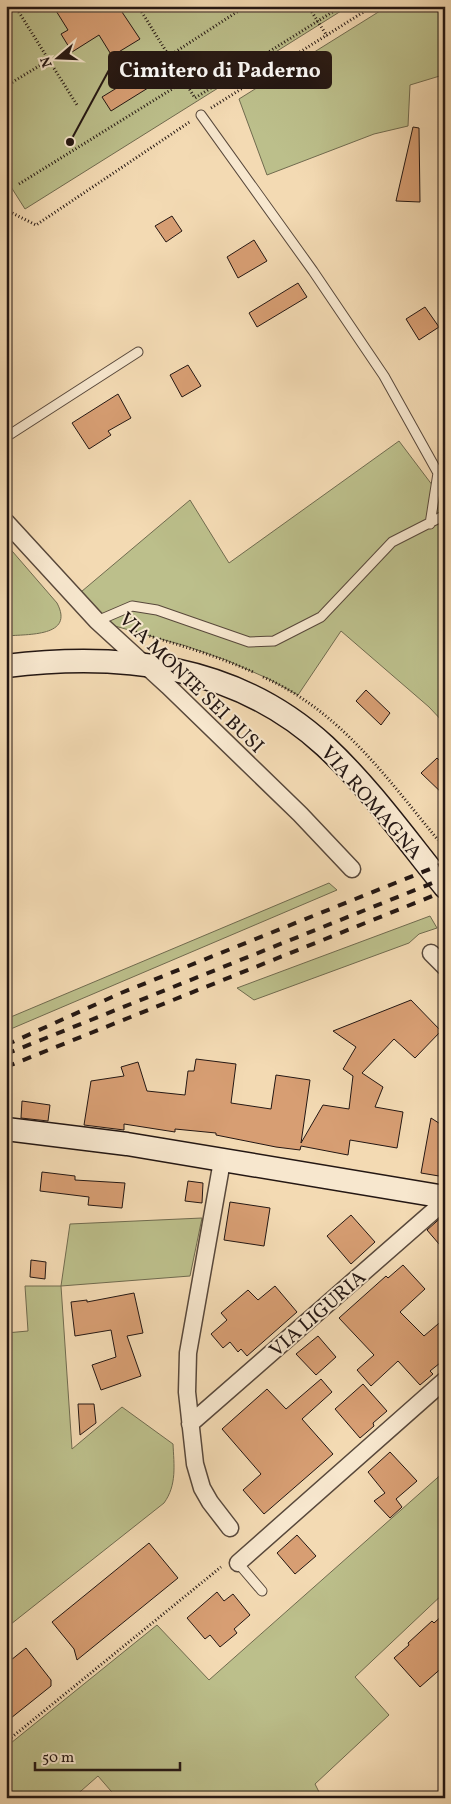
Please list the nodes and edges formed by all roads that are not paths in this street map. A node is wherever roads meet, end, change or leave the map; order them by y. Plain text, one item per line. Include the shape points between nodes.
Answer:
1 (201, 115) dead end
2 (138, 352) dead end
3 (6, 437) edge
4 (445, 515) edge
5 (6, 522) edge
6 (430, 524) junction
7 (98, 622) junction
8 (142, 664) junction
9 (6, 666) edge
10 (352, 869) dead end
11 (445, 887) edge
12 (431, 953) dead end
13 (445, 967) edge
14 (6, 1129) edge
15 (222, 1161) junction
16 (445, 1197) edge
17 (445, 1201) edge
18 (445, 1380) edge
19 (190, 1424) junction
20 (230, 1528) dead end
21 (231, 1564) joint
22 (262, 1591) dead end

1 - 6 lane via 378,368 438,473
2 - 3 lane
4 - 6 lane
5 - 7 street, VIA MONTE SEI BUSI
6 - 7 lane via 392,542 321,617 274,641 249,642 157,610 132,606
7 - 8 street, VIA MONTE SEI BUSI
8 - 9 main road, VIA ROMAGNA via 64,661
8 - 10 street, VIA MONTE SEI BUSI via 300,814
8 - 11 main road, VIA ROMAGNA via 186,671 226,684 263,701 294,722 350,771
12 - 13 street
14 - 15 main road via 127,1144
15 - 16 main road
15 - 19 street via 188,1353
17 - 19 street, VIA LIGURIA
18 - 21 street
19 - 20 street via 202,1488
21 - 22 lane

